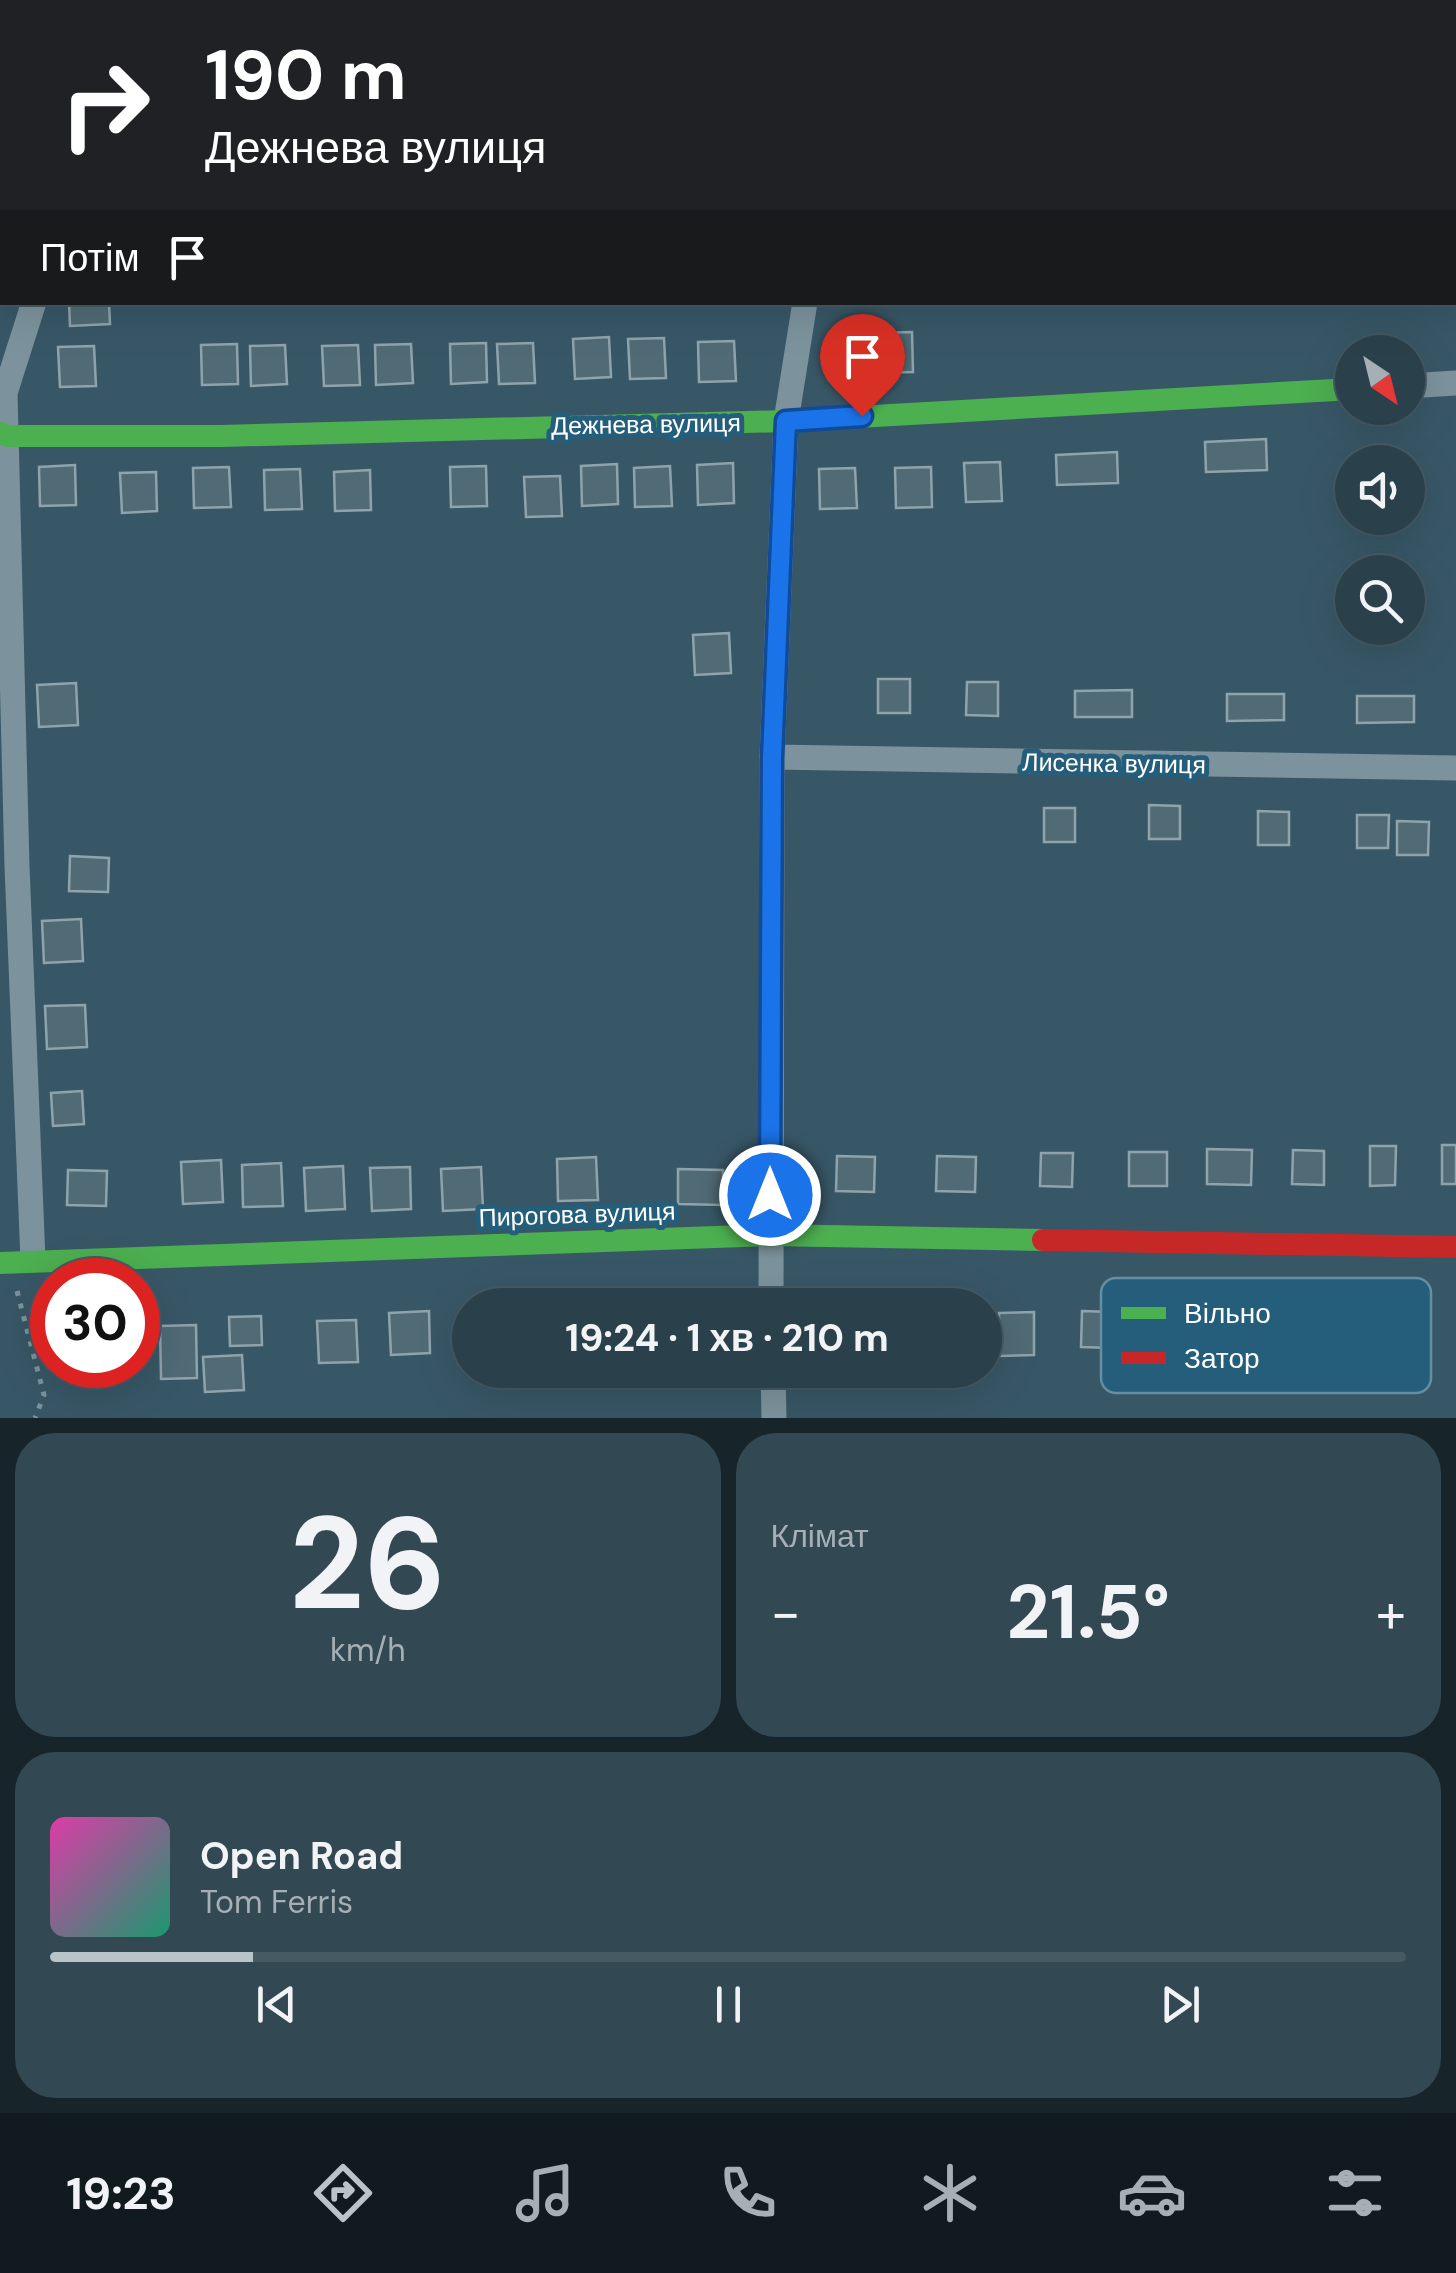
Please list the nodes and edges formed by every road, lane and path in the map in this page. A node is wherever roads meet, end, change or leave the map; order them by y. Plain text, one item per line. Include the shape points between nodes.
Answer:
1 (33, 305) edge
2 (805, 305) edge
3 (1456, 383) edge
4 (1425, 385) edge
5 (1335, 390) edge
6 (786, 421) junction
7 (4, 434) edge
8 (772, 758) junction
9 (1456, 768) edge
10 (770, 1234) junction
11 (1456, 1247) edge
12 (14, 1262) edge
13 (771, 1288) edge
14 (773, 1388) edge
15 (34, 1418) edge
16 (774, 1418) edge

1 - 7 street via 5,394
2 - 6 street
3 - 4 street
5 - 6 street, Дежнева вулиця
6 - 7 street, Дежнева вулиця via 222,436
6 - 8 street
7 - 12 street via 17,866
8 - 9 street, Лисенка вулиця
8 - 10 street
10 - 11 street, Пирогова вулиця
10 - 12 street, Пирогова вулиця
10 - 13 street
12 - 15 path via 44,1395
14 - 16 street

